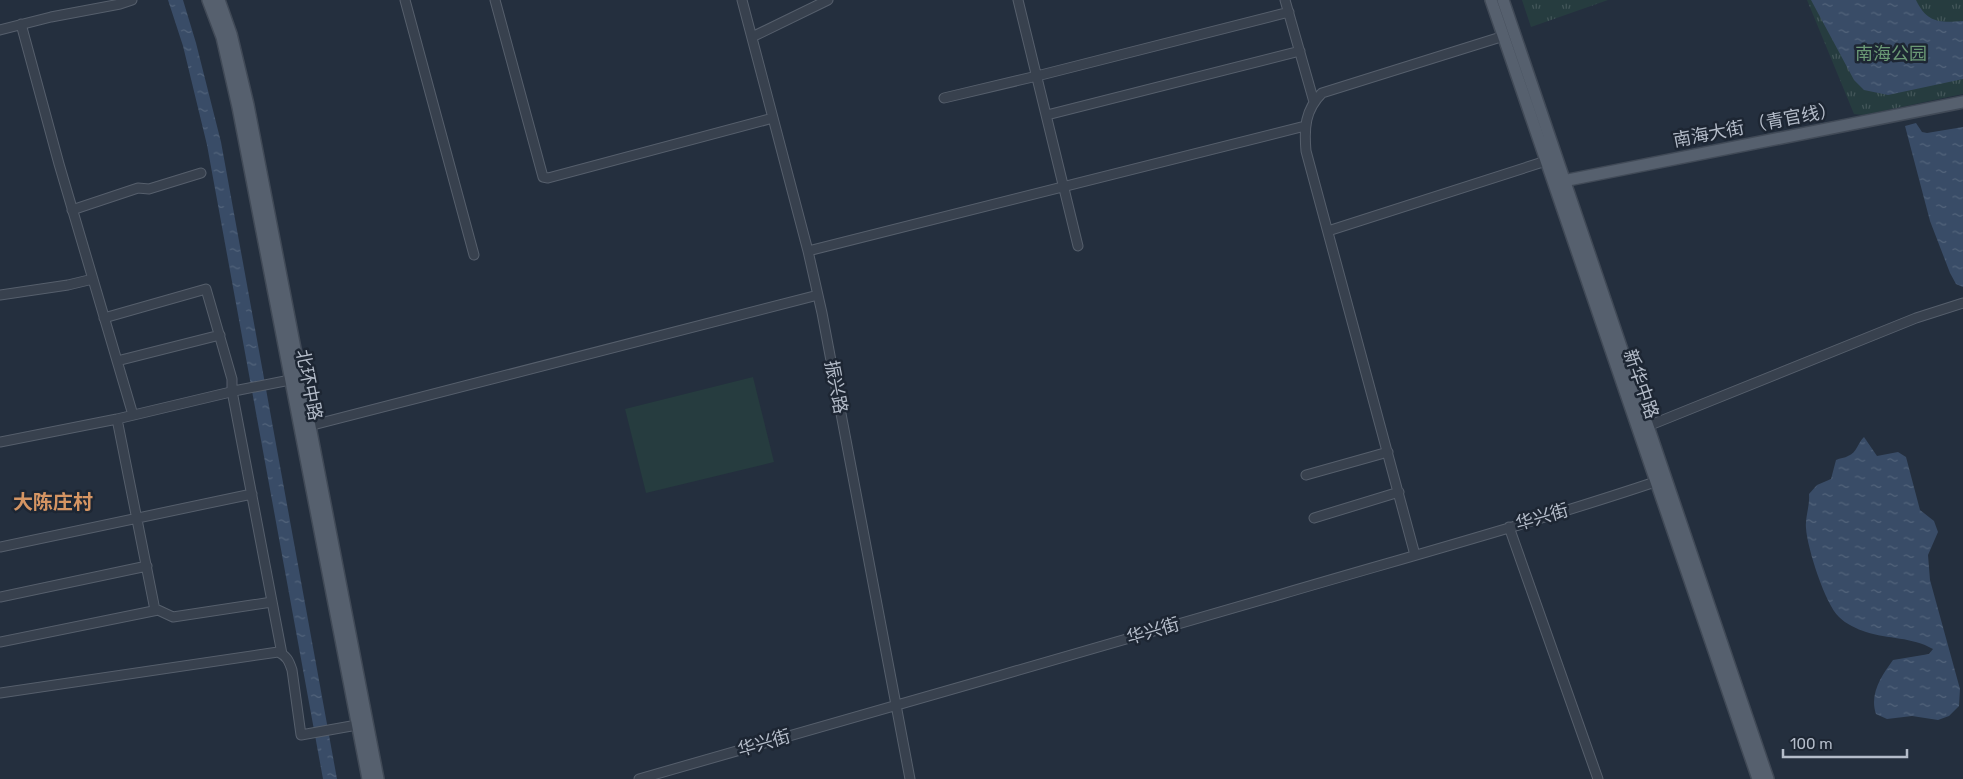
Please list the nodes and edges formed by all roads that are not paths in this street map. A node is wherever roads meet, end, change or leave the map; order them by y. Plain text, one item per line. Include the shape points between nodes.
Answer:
1 (132, 0) edge
2 (208, 0) edge
3 (219, 0) edge
4 (404, 0) edge
5 (495, 0) edge
6 (742, 0) edge
7 (828, 0) edge
8 (1018, 0) edge
9 (1285, 0) edge
10 (1491, 0) edge
11 (1503, 0) edge
12 (1289, 12) junction
13 (21, 24) junction
14 (0, 30) edge
15 (1504, 36) junction
16 (752, 37) junction
17 (1300, 51) junction
18 (1037, 76) junction
19 (944, 98) dead end
20 (1314, 102) junction
21 (1963, 102) edge
22 (1047, 115) junction
23 (773, 118) junction
24 (1305, 126) junction
25 (1546, 161) junction
26 (201, 173) dead end
27 (1559, 182) junction
28 (1064, 188) junction
29 (72, 210) junction
30 (1328, 232) junction
31 (1078, 246) dead end
32 (808, 251) junction
33 (474, 255) dead end
34 (93, 279) junction
35 (0, 296) edge
36 (818, 296) junction
37 (1963, 303) edge
38 (104, 318) junction
39 (220, 335) junction
40 (117, 361) junction
41 (290, 380) junction
42 (232, 391) junction
43 (133, 415) junction
44 (117, 419) junction
45 (309, 426) junction
46 (1648, 426) junction
47 (0, 442) edge
48 (1388, 452) junction
49 (1306, 475) dead end
50 (1661, 480) junction
51 (1398, 492) junction
52 (252, 494) junction
53 (137, 518) junction
54 (1314, 518) dead end
55 (1509, 527) junction
56 (0, 548) edge
57 (1415, 555) junction
58 (147, 566) junction
59 (0, 597) edge
60 (272, 602) junction
61 (155, 610) junction
62 (0, 642) edge
63 (282, 654) junction
64 (0, 693) edge
65 (896, 706) junction
66 (357, 725) junction
67 (368, 779) edge
68 (378, 779) edge
69 (639, 779) edge
70 (910, 779) edge
71 (1598, 779) edge
72 (1758, 779) edge
73 (1768, 779) edge

1 - 13 street
2 - 41 main road, 北环中路 via 222,37 238,108
3 - 45 main road, 北环中路 via 231,34 248,105
4 - 33 street
5 - 23 street via 543,177
6 - 16 street, 振兴路
7 - 16 street
8 - 18 street
9 - 12 street
10 - 15 main road, 新华中路
11 - 27 main road, 新华中路
12 - 17 street
12 - 18 street
13 - 14 street
13 - 29 street
15 - 20 street via 1322,94
15 - 25 main road, 新华中路
16 - 23 street, 振兴路
17 - 20 street
17 - 22 street
18 - 19 street
18 - 22 street
20 - 24 street
21 - 27 main road, 南海大街 （青官线）
22 - 28 street
23 - 32 street, 振兴路
24 - 28 street
24 - 30 street via 1306,151
25 - 27 main road, 新华中路
25 - 30 street
26 - 29 street via 149,189 138,188
27 - 46 main road, 新华中路
27 - 50 main road, 新华中路
28 - 31 street
28 - 32 street
29 - 34 street
30 - 48 street
32 - 36 street, 振兴路
34 - 35 street
34 - 38 street
36 - 45 street
36 - 65 street, 振兴路
37 - 46 street via 1916,318
38 - 39 street via 206,289
38 - 40 street
39 - 40 street
39 - 42 street via 232,379
40 - 43 street
41 - 42 street
41 - 66 main road, 北环中路
42 - 43 street
42 - 52 street
43 - 44 street
44 - 47 street
44 - 53 street
45 - 68 main road, 北环中路
46 - 50 main road, 新华中路
48 - 49 street
48 - 51 street
50 - 55 street, 华兴街
50 - 72 main road, 新华中路
50 - 73 main road, 新华中路
51 - 54 street
51 - 57 street
52 - 53 street
52 - 60 street
53 - 56 street
53 - 58 street
55 - 57 street, 华兴街
55 - 71 street
57 - 65 street, 华兴街
58 - 59 street
58 - 61 street
60 - 61 street via 173,617
60 - 63 street
61 - 62 street
63 - 64 street via 278,652
63 - 66 street via 292,670 301,735
65 - 69 street, 华兴街
65 - 70 street, 振兴路
66 - 67 main road, 北环中路

